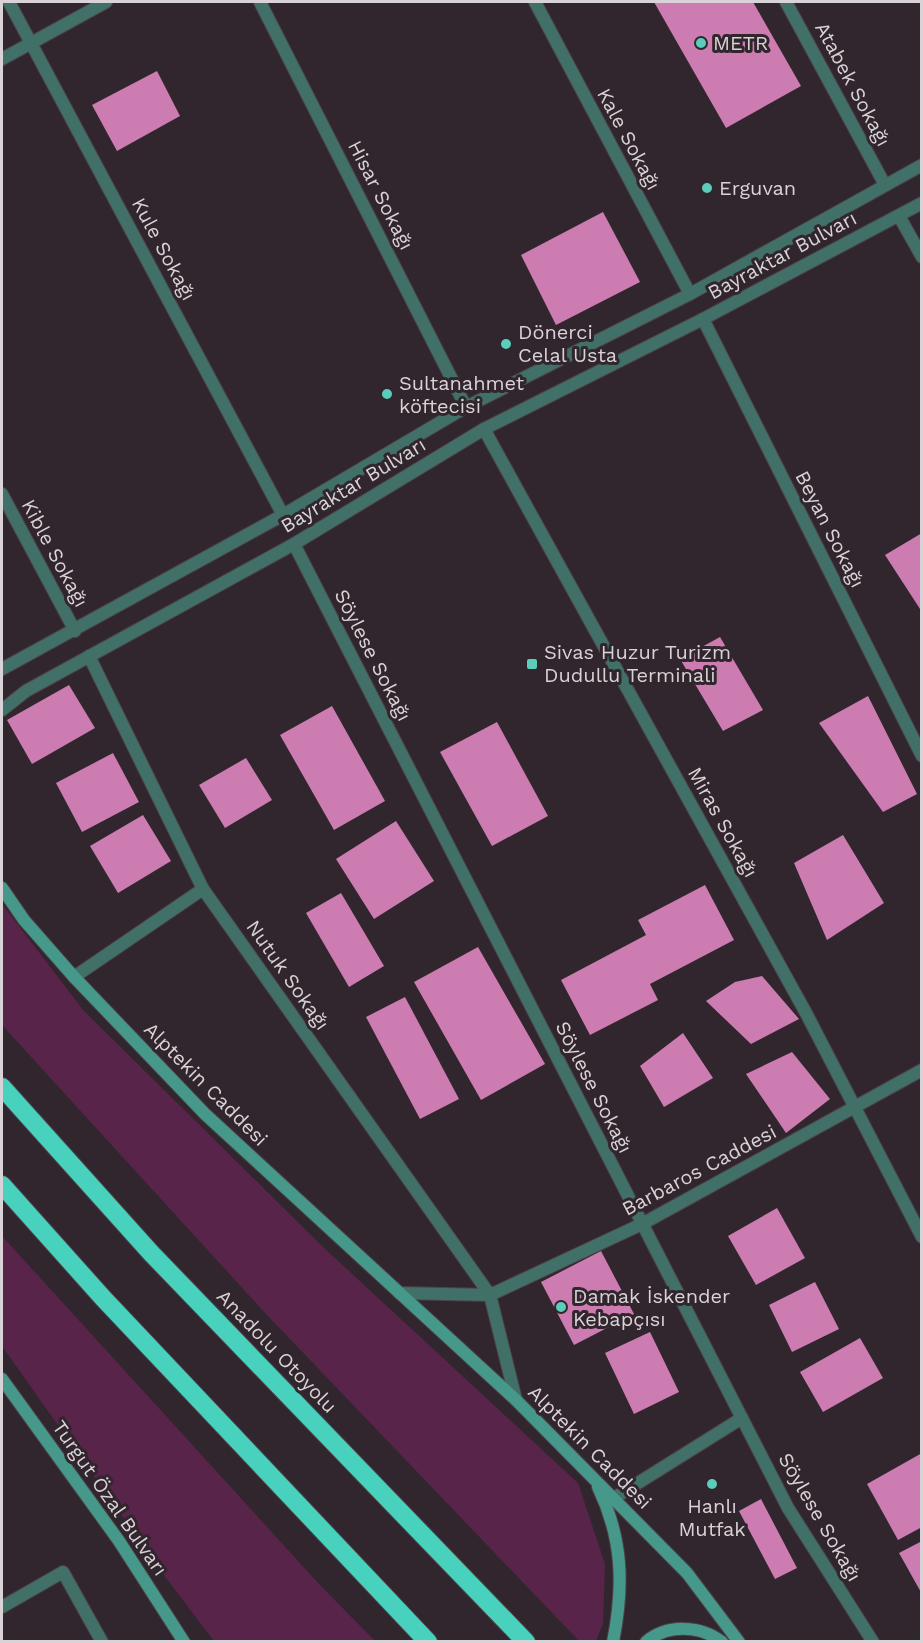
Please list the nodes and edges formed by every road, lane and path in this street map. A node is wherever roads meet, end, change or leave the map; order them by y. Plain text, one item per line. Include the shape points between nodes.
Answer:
1 (9, 2) edge
2 (106, 2) edge
3 (260, 2) edge
4 (535, 2) edge
5 (786, 2) edge
6 (31, 42) junction
7 (2, 59) edge
8 (921, 165) edge
9 (885, 185) junction
10 (921, 203) edge
11 (899, 216) junction
12 (921, 257) edge
13 (690, 294) junction
14 (703, 319) junction
15 (466, 407) junction
16 (484, 429) junction
17 (2, 494) edge
18 (283, 515) junction
19 (294, 544) junction
20 (75, 631) junction
21 (89, 656) junction
22 (2, 669) edge
23 (2, 710) edge
24 (921, 756) edge
25 (2, 888) edge
26 (203, 889) junction
27 (74, 977) junction
28 (921, 1070) edge
29 (2, 1087) edge
30 (855, 1109) junction
31 (2, 1185) edge
32 (642, 1224) junction
33 (921, 1237) edge
34 (399, 1293) junction
35 (490, 1295) junction
36 (2, 1379) edge
37 (516, 1400) junction
38 (742, 1418) junction
39 (595, 1480) junction
40 (614, 1498) junction
41 (2, 1607) edge
42 (102, 1641) edge
43 (184, 1641) edge
44 (428, 1641) edge
45 (526, 1641) edge
46 (613, 1641) edge
47 (646, 1641) edge
48 (722, 1641) edge
49 (739, 1641) edge
50 (873, 1641) edge

1 - 6 street, Kule Sokağı
2 - 6 street
3 - 15 street, Hisar Sokağı
4 - 13 street, Kale Sokağı
5 - 9 street, Atabek Sokağı
6 - 7 street
6 - 18 street, Kule Sokağı
8 - 9 street, Bayraktar Bulvarı
9 - 13 street, Bayraktar Bulvarı
10 - 11 street, Bayraktar Bulvarı
11 - 12 street
11 - 14 street, Bayraktar Bulvarı
13 - 15 street, Bayraktar Bulvarı
14 - 16 street, Bayraktar Bulvarı
14 - 24 street, Beyan Sokağı
15 - 18 street, Bayraktar Bulvarı
16 - 19 street, Bayraktar Bulvarı
16 - 30 street, Miras Sokağı
17 - 20 street, Kible Sokağı
18 - 20 street, Bayraktar Bulvarı
19 - 21 street, Bayraktar Bulvarı
19 - 32 street, Söylese Sokağı
20 - 22 street, Bayraktar Bulvarı
21 - 23 street, Bayraktar Bulvarı via 26,691
21 - 26 street, Nutuk Sokağı
25 - 27 main road, Alptekin Caddesi via 24,920
26 - 27 street
26 - 35 street, Nutuk Sokağı
27 - 34 main road, Alptekin Caddesi via 206,1114
28 - 30 street, Barbaros Caddesi
29 - 45 highway, Anadolu Otoyolu via 151,1253
30 - 32 street, Barbaros Caddesi
30 - 33 street, Miras Sokağı
31 - 44 highway via 103,1299
32 - 35 street, Barbaros Caddesi
32 - 38 street, Söylese Sokağı
34 - 35 street
34 - 37 main road, Alptekin Caddesi
35 - 37 street
36 - 43 main road, Turgut Özal Bulvarı via 119,1541
37 - 39 main road, Alptekin Caddesi
38 - 40 street
38 - 50 street, Söylese Sokağı via 788,1508
39 - 40 main road, Alptekin Caddesi
39 - 46 main road via 613,1528 622,1579
40 - 49 main road, Alptekin Caddesi via 687,1573
41 - 42 street via 63,1572
47 - 48 main road via 658,1631 683,1628

